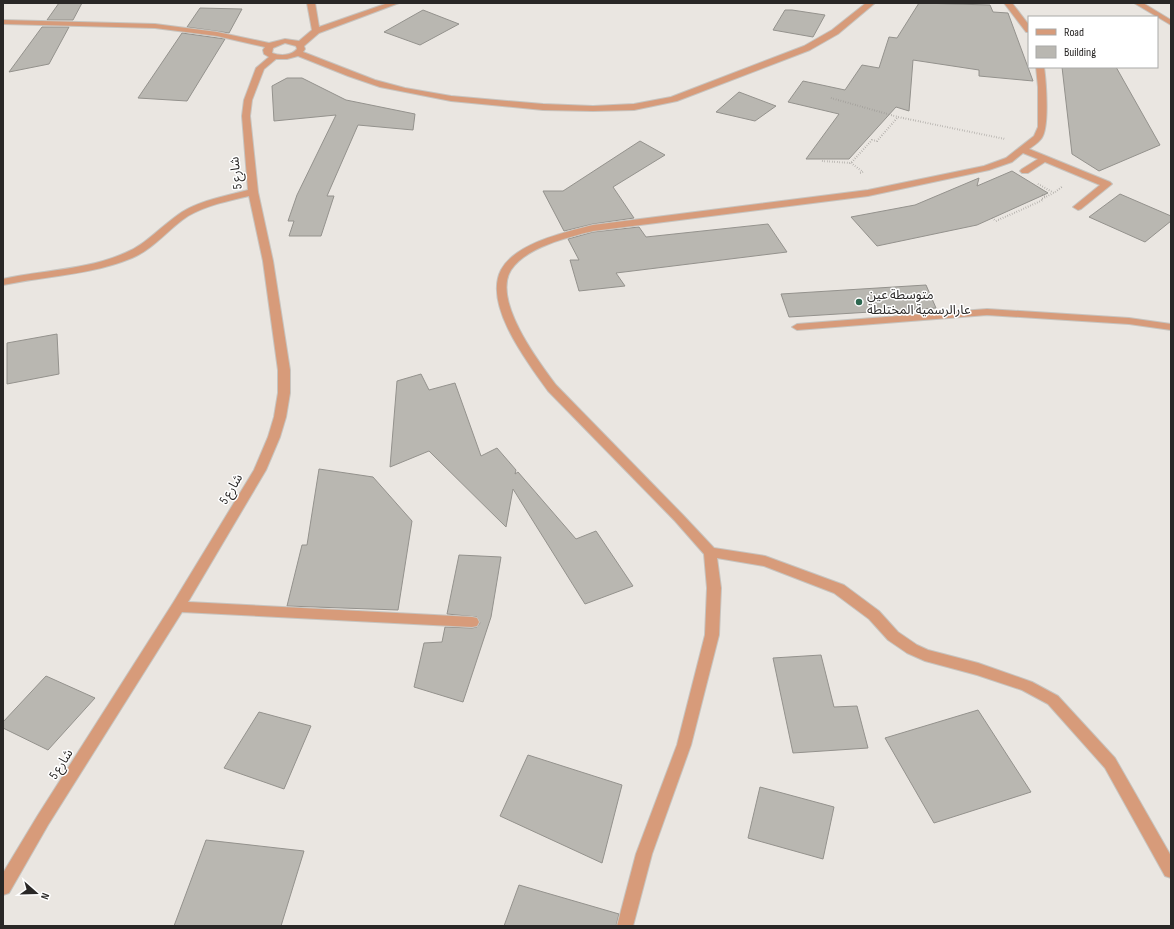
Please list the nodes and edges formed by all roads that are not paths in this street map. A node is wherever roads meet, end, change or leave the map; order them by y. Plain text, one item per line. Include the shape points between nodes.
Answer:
1 (311, 3) edge
2 (395, 3) edge
3 (872, 3) edge
4 (1008, 3) edge
5 (1138, 3) edge
6 (3, 22) edge
7 (1171, 23) edge
8 (1028, 29) edge
9 (316, 31) junction
10 (299, 49) junction
11 (272, 51) junction
12 (1040, 68) edge
13 (1028, 147) junction
14 (1045, 158) junction
15 (1025, 171) dead end
16 (253, 192) junction
17 (1078, 207) dead end
18 (3, 282) edge
19 (797, 327) dead end
20 (1171, 327) edge
21 (710, 552) junction
22 (178, 607) junction
23 (472, 622) dead end
24 (1171, 871) edge
25 (3, 888) edge
26 (625, 926) edge

1 - 9 street
2 - 9 street
3 - 10 street via 835,32 806,48 674,99 637,107 546,107 433,96 365,80
4 - 8 street
5 - 7 street
6 - 11 street via 155,26 217,34
9 - 10 street
10 - 11 street via 291,56
10 - 11 street via 294,42 285,41
11 - 16 street, شارع 5 via 260,68 248,100 246,116
12 - 13 street via 1042,127 1038,138
13 - 14 street
13 - 21 street via 1009,160 986,168 903,187 592,228 569,234 520,256 505,272 502,294 507,313 516,334 538,370 552,388
14 - 15 street
14 - 17 street via 1107,184
16 - 18 street via 214,202 188,213 145,247 115,261
16 - 22 street, شارع 5 via 268,261 284,370 280,418 260,470
19 - 20 street via 987,312 1121,320
21 - 24 street via 765,561 839,589 874,615 893,636 912,649 1027,686 1052,700 1110,763
21 - 26 street via 714,588 712,635 684,745 644,854
22 - 23 street
22 - 25 street, شارع 5

